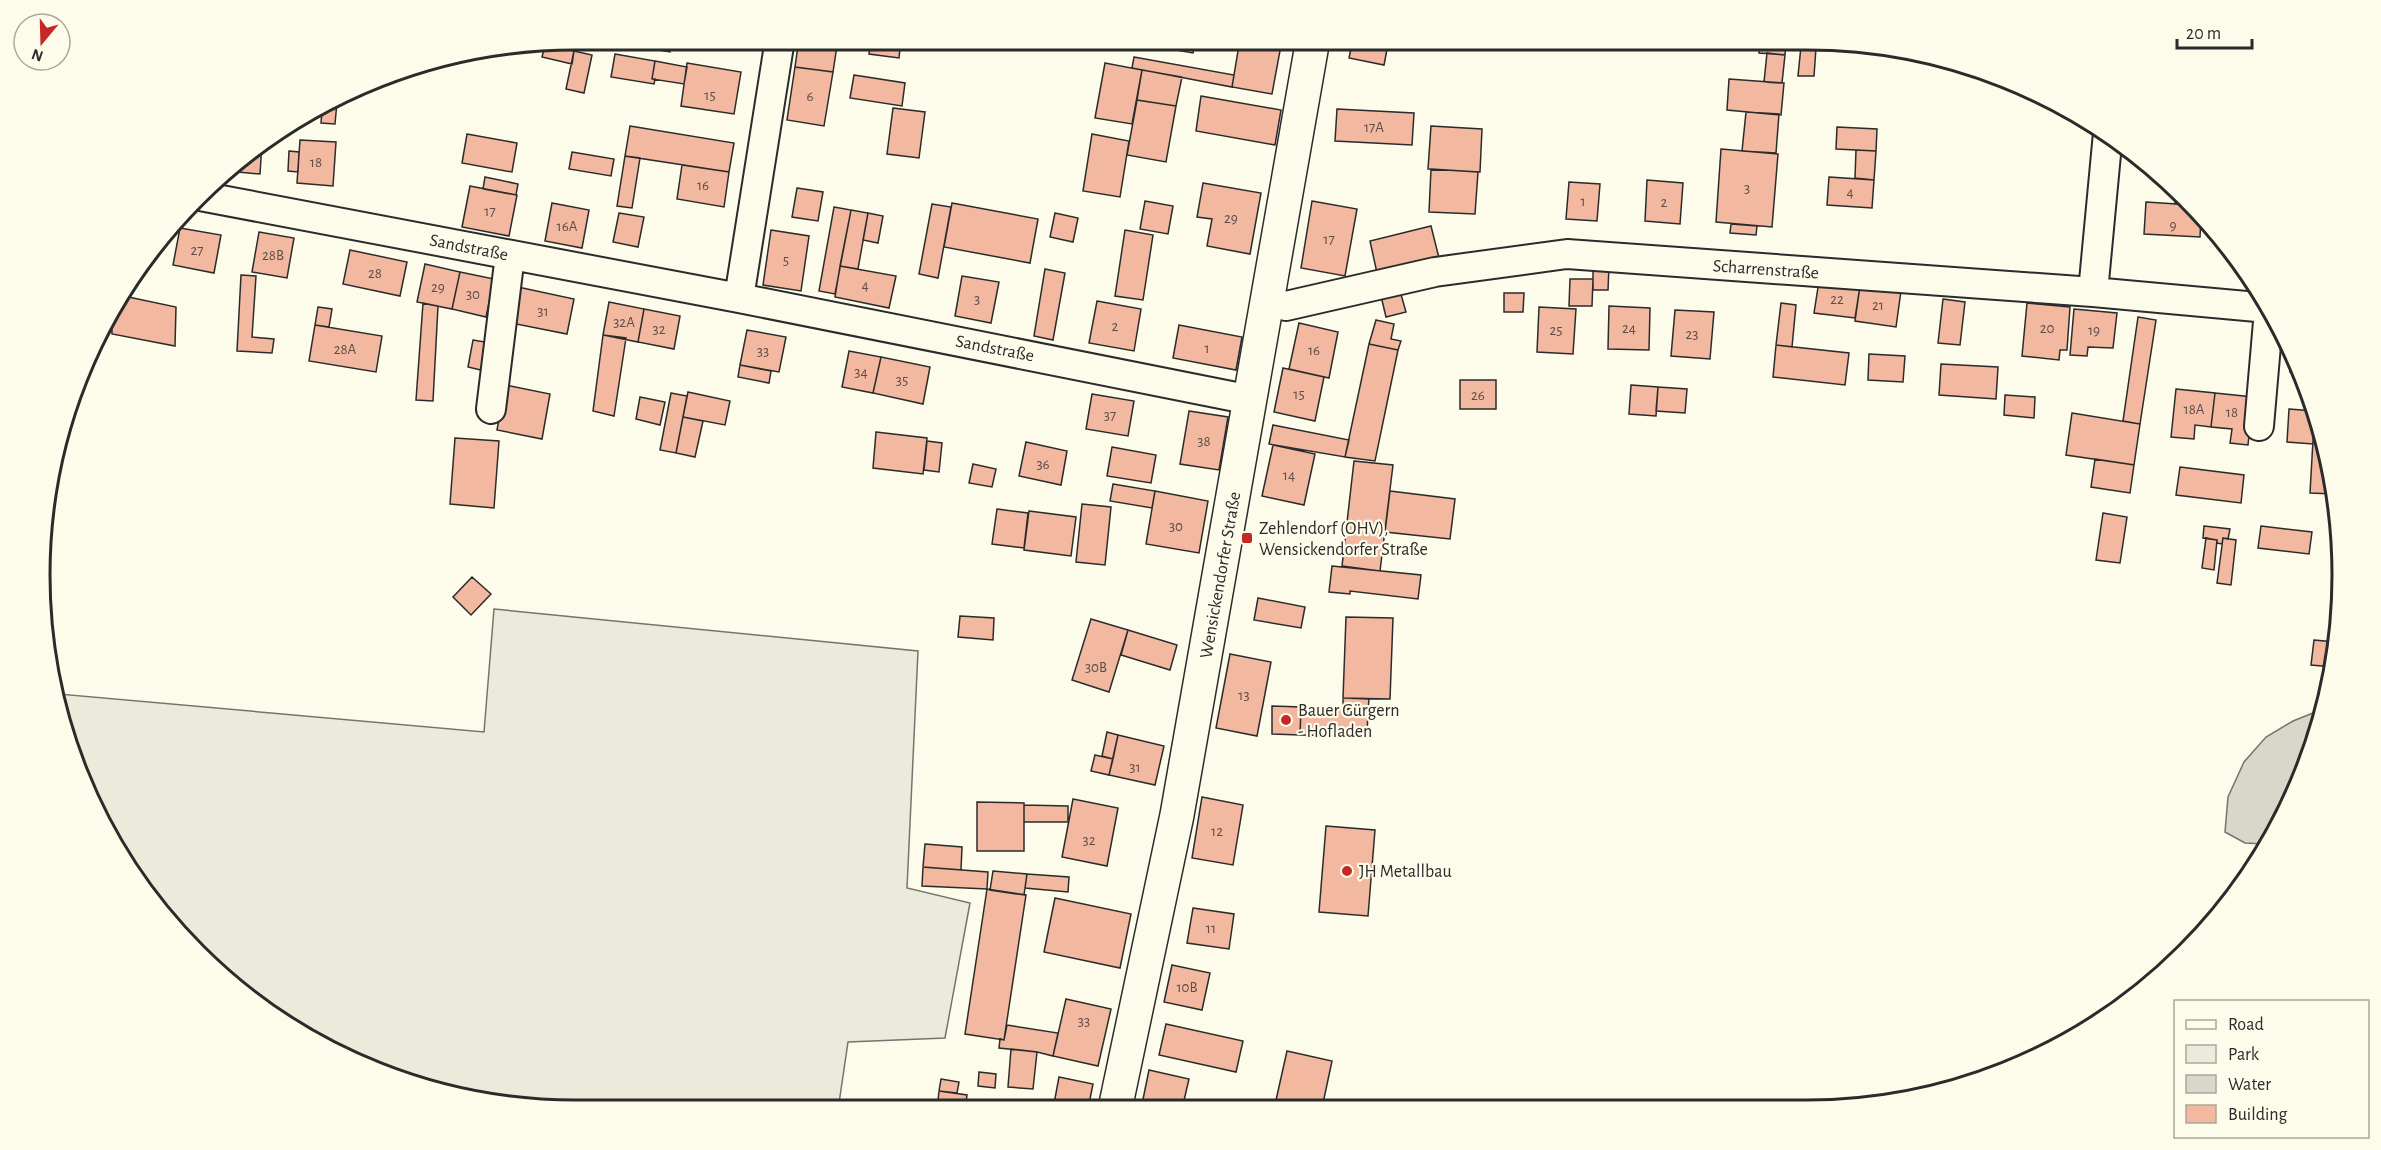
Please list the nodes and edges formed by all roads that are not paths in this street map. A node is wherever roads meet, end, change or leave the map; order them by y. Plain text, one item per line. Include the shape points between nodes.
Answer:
1 (778, 50) edge
2 (1311, 50) edge
3 (2107, 144) edge
4 (209, 198) edge
5 (510, 255) junction
6 (2093, 292) junction
7 (739, 298) junction
8 (1268, 302) junction
9 (2259, 308) edge
10 (2268, 325) edge
11 (1251, 399) junction
12 (491, 409) dead end
13 (2259, 426) dead end
14 (1117, 1100) edge

1 - 7 street
2 - 8 main road, Wensickendorfer Straße
3 - 6 street
4 - 5 street, Sandstraße
5 - 7 street, Sandstraße
5 - 12 street
6 - 8 street, Scharrenstraße via 1567,254 1435,272 1286,306
6 - 9 street, Scharrenstraße
7 - 11 street, Sandstraße
8 - 11 main road, Wensickendorfer Straße
10 - 13 street
11 - 14 main road, Wensickendorfer Straße via 1177,815

